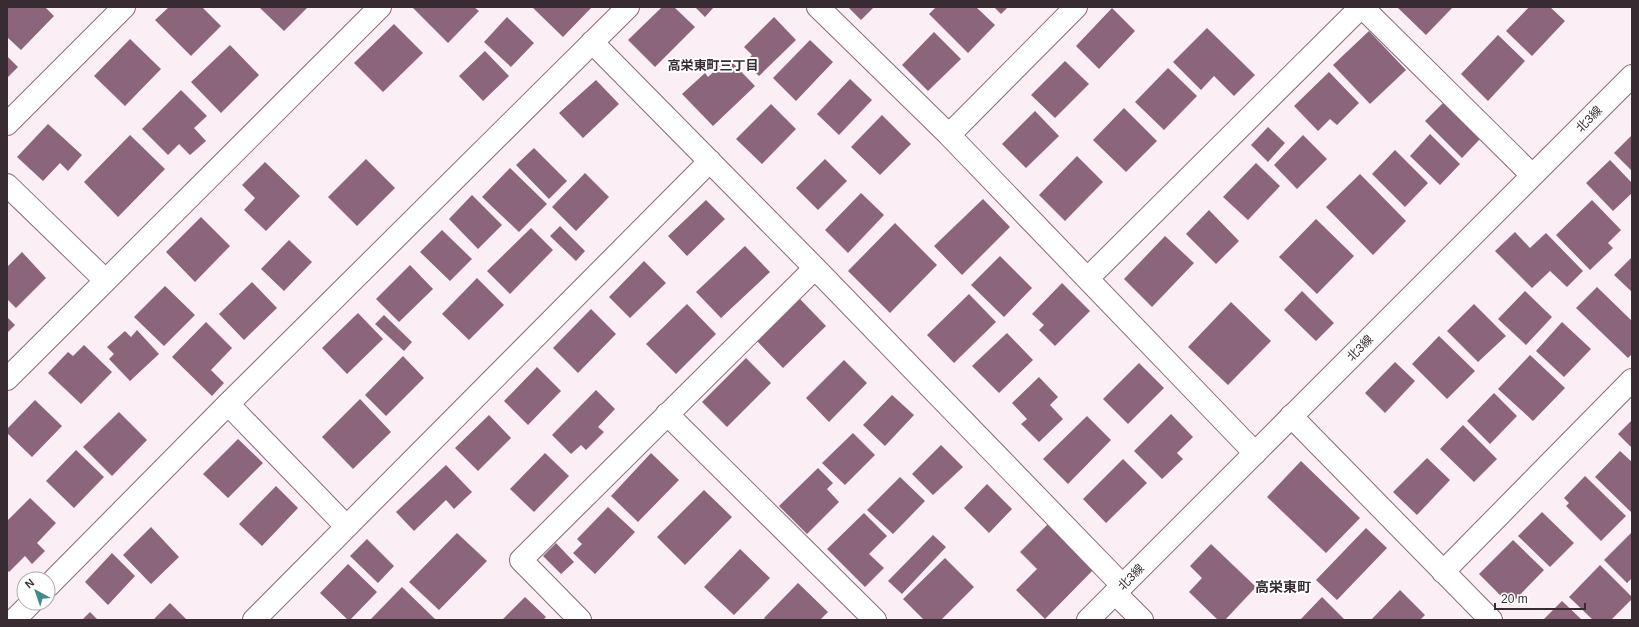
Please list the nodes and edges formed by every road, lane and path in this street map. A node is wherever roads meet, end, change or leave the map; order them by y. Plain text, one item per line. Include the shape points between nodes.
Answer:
1 (124, 7) edge
2 (380, 7) edge
3 (628, 7) edge
4 (818, 7) edge
5 (1076, 7) edge
6 (1362, 7) edge
7 (592, 42) junction
8 (1632, 76) edge
9 (7, 124) edge
10 (949, 135) junction
11 (710, 161) junction
12 (1532, 175) junction
13 (7, 184) edge
14 (815, 268) junction
15 (1088, 278) junction
16 (105, 280) junction
17 (7, 379) edge
18 (1632, 380) edge
19 (228, 404) junction
20 (667, 414) junction
21 (1291, 416) junction
22 (1255, 453) junction
23 (346, 526) junction
24 (1443, 572) junction
25 (56, 578) edge
26 (1118, 589) junction
27 (23, 611) edge
28 (264, 617) edge
29 (14, 620) edge
30 (580, 620) edge
31 (875, 620) edge
32 (1088, 620) edge
33 (1142, 620) edge
34 (1491, 620) edge

1 - 9 street
2 - 16 street
3 - 7 street
4 - 10 street
5 - 10 street
6 - 12 street
6 - 15 street
7 - 11 street
7 - 19 street
8 - 12 street, 北3線
10 - 15 street
11 - 14 street
11 - 23 street
12 - 21 street, 北3線
13 - 16 street
14 - 20 street
14 - 26 street
15 - 22 street
16 - 17 street
18 - 24 street
19 - 23 street
19 - 25 street
20 - 30 street via 521,560
20 - 31 street
21 - 22 street, 北3線
21 - 24 street
22 - 26 street, 北3線
23 - 28 street
24 - 34 street
26 - 32 street, 北3線
26 - 33 street
27 - 29 street

